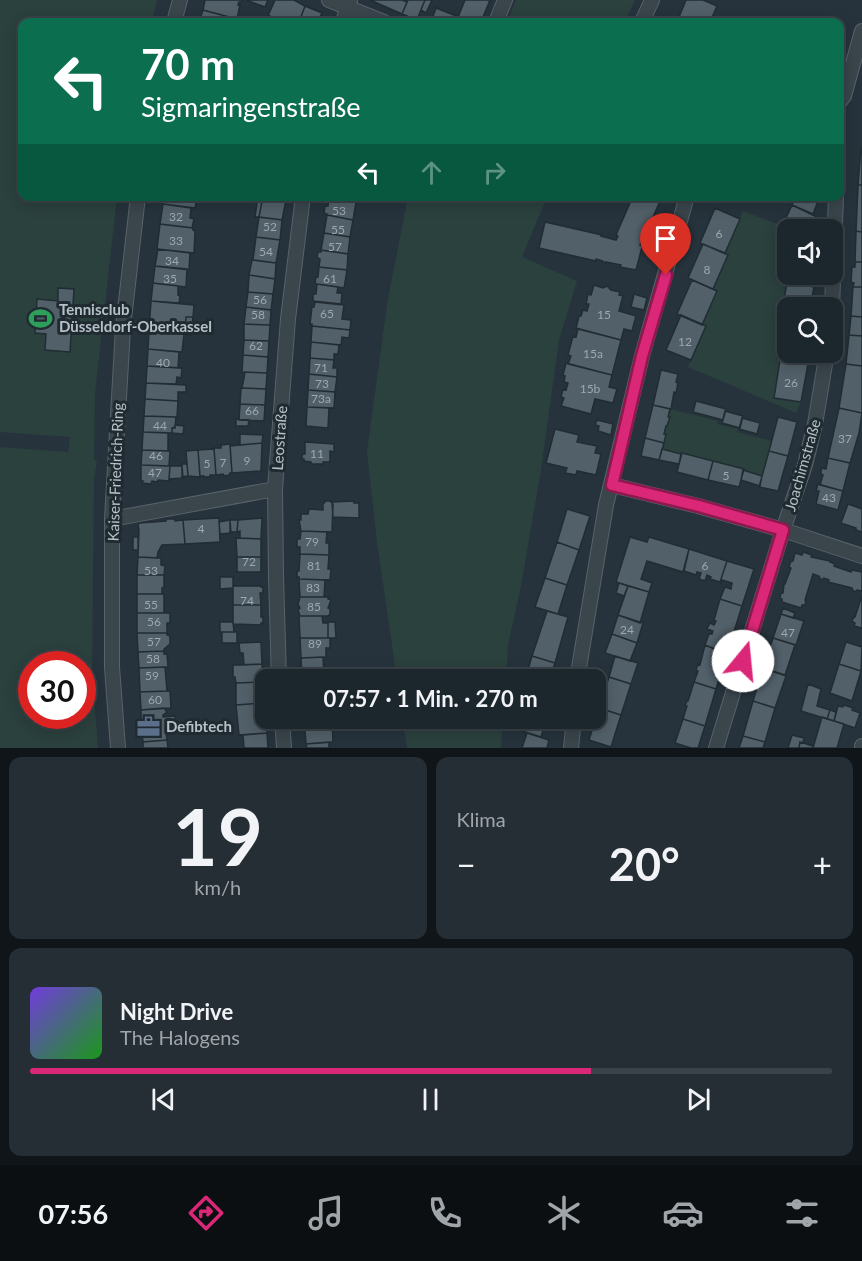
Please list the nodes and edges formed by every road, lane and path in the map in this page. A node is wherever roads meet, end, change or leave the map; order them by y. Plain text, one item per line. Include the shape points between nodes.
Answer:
1 (180, 0) edge
2 (329, 0) edge
3 (505, 0) edge
4 (652, 0) edge
5 (349, 4) edge
6 (175, 18) edge
7 (376, 18) edge
8 (498, 18) edge
9 (644, 18) edge
10 (862, 31) edge
11 (844, 92) edge
12 (137, 201) edge
13 (302, 201) edge
14 (686, 201) edge
15 (836, 201) edge
16 (832, 297) edge
17 (825, 363) edge
18 (612, 485) junction
19 (275, 489) junction
20 (112, 519) junction
21 (783, 530) junction
22 (862, 556) edge
23 (279, 669) edge
24 (579, 669) edge
25 (283, 729) edge
26 (573, 729) edge
27 (118, 748) edge
28 (284, 748) edge
29 (571, 748) edge
30 (716, 748) edge

1 - 6 street
2 - 5 street
3 - 8 street
4 - 9 street
5 - 7 street
10 - 11 street
12 - 20 street, Kaiser-Friedrich-Ring via 123,328
13 - 19 street, Leostraße via 288,319
14 - 18 street via 642,356
15 - 16 street
17 - 21 street, Joachimstraße via 805,465
18 - 21 street
18 - 24 street
19 - 20 street
19 - 23 street, Leostraße
20 - 27 street, Kaiser-Friedrich-Ring via 112,667
21 - 22 street
21 - 30 street, Joachimstraße
25 - 28 street
26 - 29 street

